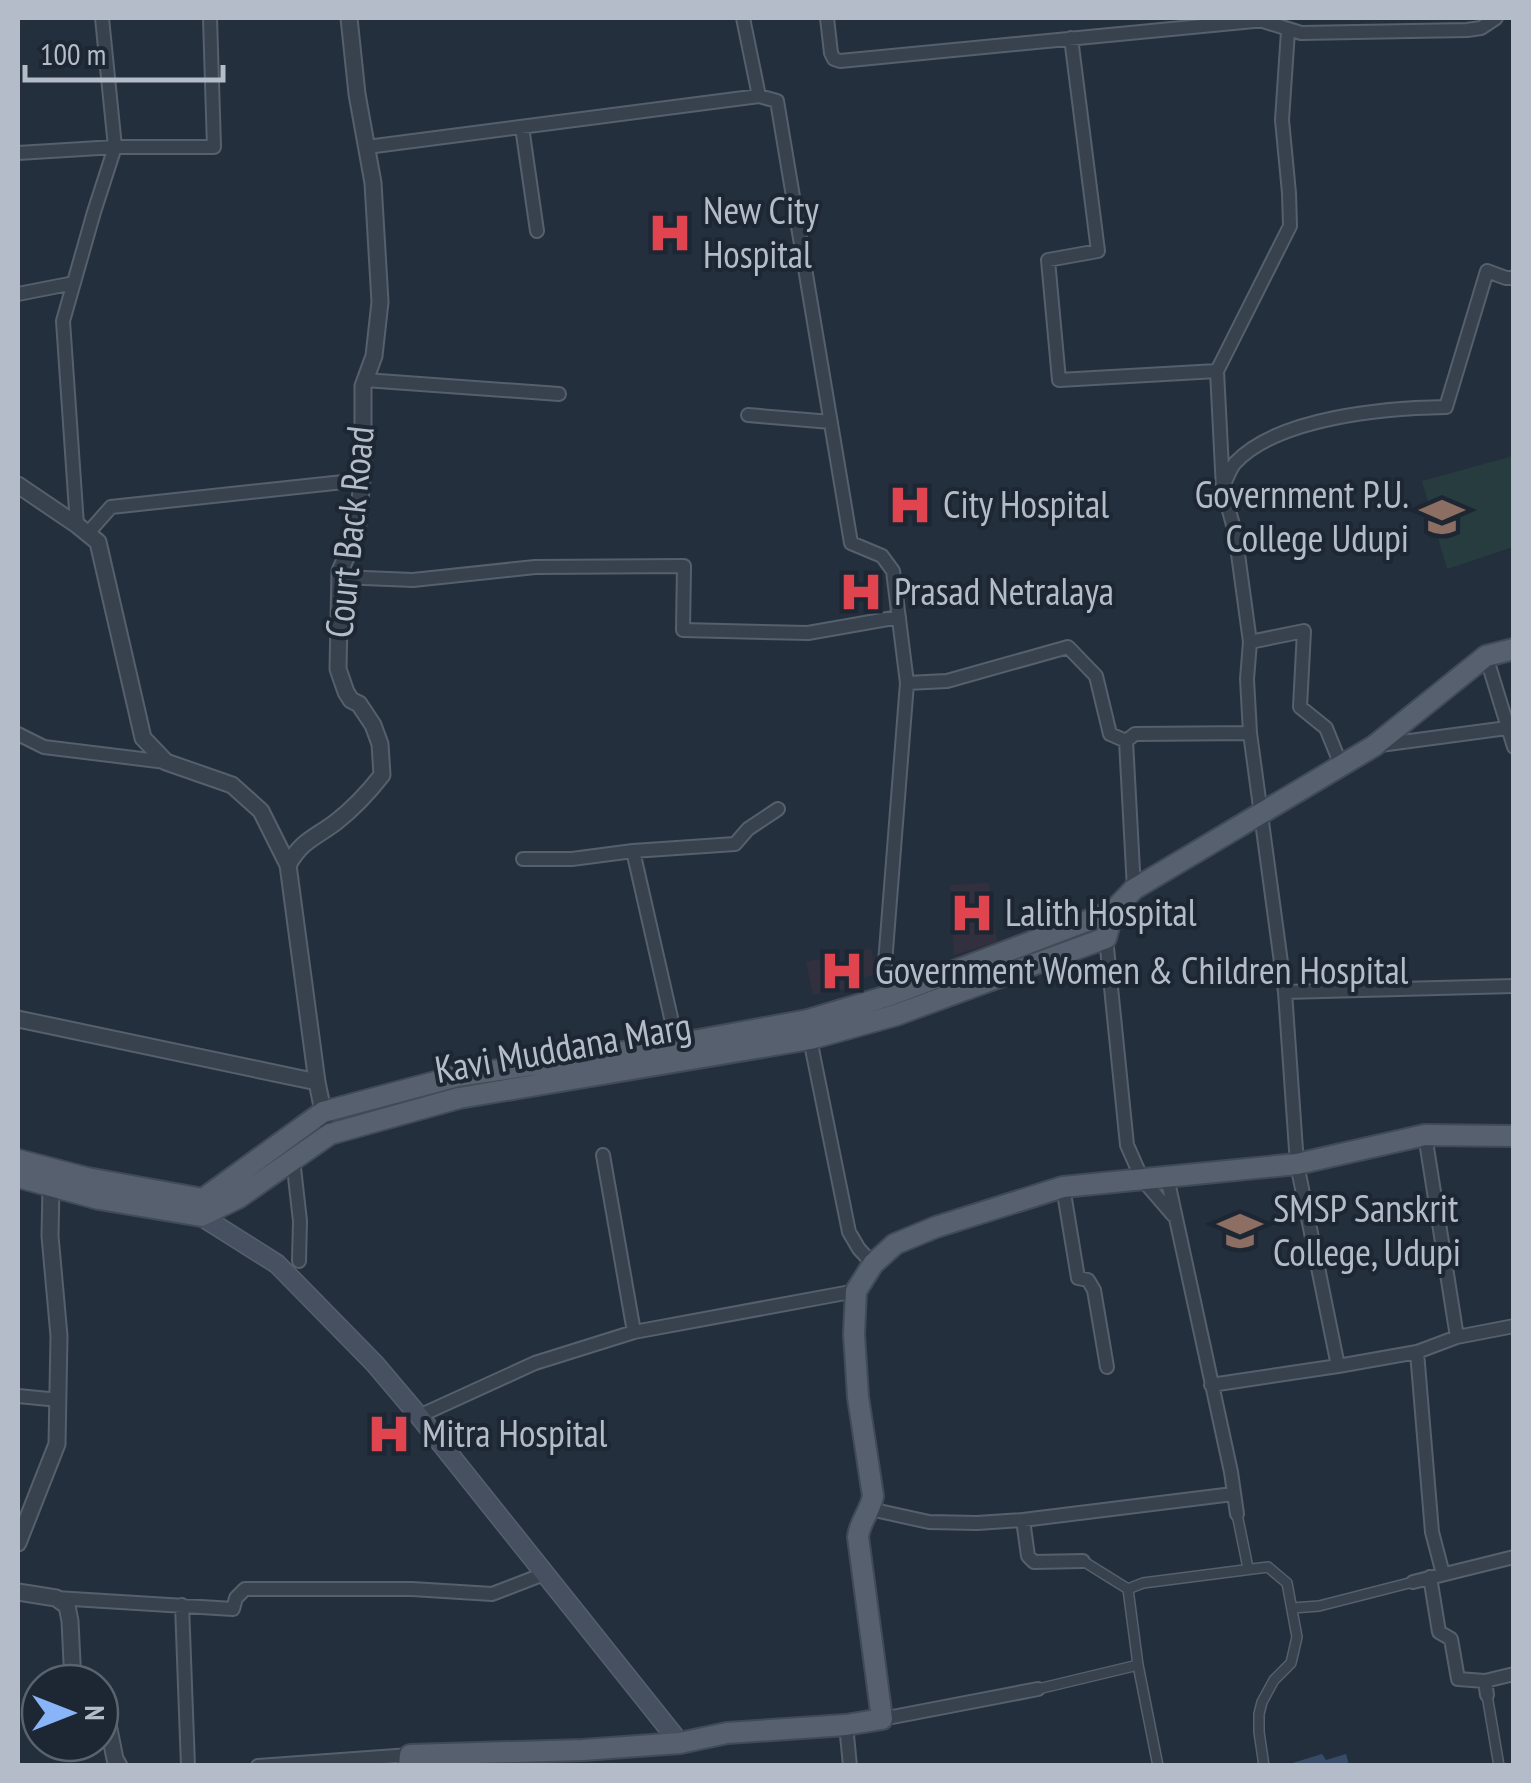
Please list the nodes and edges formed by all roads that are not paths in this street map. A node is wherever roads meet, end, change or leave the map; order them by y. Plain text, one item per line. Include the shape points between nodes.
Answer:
1 (102, 18) edge
2 (210, 18) edge
3 (349, 18) edge
4 (742, 18) edge
5 (827, 18) edge
6 (1262, 19) edge
7 (1495, 19) edge
8 (1514, 19) edge
9 (1288, 31) junction
10 (1071, 38) junction
11 (759, 96) junction
12 (522, 127) junction
13 (115, 148) junction
14 (367, 148) junction
15 (18, 153) edge
16 (537, 231) dead end
17 (1514, 278) edge
18 (74, 283) junction
19 (18, 294) edge
20 (1217, 370) junction
21 (365, 380) junction
22 (559, 394) dead end
23 (748, 416) dead end
24 (831, 422) junction
25 (362, 480) junction
26 (18, 486) edge
27 (1223, 488) junction
28 (82, 529) junction
29 (340, 577) junction
30 (899, 617) junction
31 (1250, 642) junction
32 (1514, 649) edge
33 (1486, 656) junction
34 (907, 683) junction
35 (1507, 728) junction
36 (1250, 733) junction
37 (18, 734) edge
38 (1126, 741) junction
39 (1374, 746) junction
40 (1514, 747) edge
41 (166, 762) junction
42 (1341, 765) junction
43 (778, 809) dead end
44 (1260, 812) junction
45 (634, 851) junction
46 (523, 858) dead end
47 (288, 865) junction
48 (1134, 889) junction
49 (1113, 911) junction
50 (1106, 938) junction
51 (1514, 986) edge
52 (1285, 992) junction
53 (891, 995) junction
54 (18, 1019) edge
55 (810, 1040) junction
56 (677, 1044) junction
57 (317, 1082) junction
58 (322, 1112) junction
59 (330, 1134) junction
60 (1425, 1136) junction
61 (1514, 1136) edge
62 (604, 1156) dead end
63 (294, 1159) junction
64 (18, 1160) edge
65 (1297, 1164) junction
66 (18, 1177) edge
67 (1167, 1177) junction
68 (1142, 1179) junction
69 (50, 1186) junction
70 (1063, 1187) junction
71 (202, 1208) junction
72 (1176, 1218) junction
73 (299, 1260) dead end
74 (873, 1264) junction
75 (856, 1291) junction
76 (1514, 1326) edge
77 (634, 1332) junction
78 (1457, 1337) junction
79 (1416, 1352) junction
80 (1338, 1366) junction
81 (1107, 1367) dead end
82 (1212, 1385) junction
83 (18, 1396) edge
84 (58, 1400) junction
85 (419, 1416) junction
86 (1234, 1494) junction
87 (870, 1510) junction
88 (1237, 1514) joint
89 (1023, 1520) junction
90 (23, 1521) edge
91 (18, 1543) edge
92 (1514, 1557) edge
93 (1083, 1561) joint
94 (1248, 1568) junction
95 (544, 1574) junction
96 (1437, 1575) junction
97 (1412, 1582) joint
98 (1128, 1589) junction
99 (18, 1592) edge
100 (56, 1598) junction
101 (182, 1605) junction
102 (1292, 1608) junction
103 (72, 1663) edge
104 (1138, 1665) junction
105 (1514, 1674) edge
106 (1486, 1688) junction
107 (1038, 1689) joint
108 (882, 1718) junction
109 (846, 1725) junction
110 (680, 1744) junction
111 (584, 1758) edge
112 (410, 1760) edge
113 (188, 1766) edge
114 (258, 1766) edge
115 (850, 1766) edge
116 (1158, 1766) edge
117 (1264, 1766) edge
118 (1499, 1766) edge

1 - 13 street
2 - 13 street via 214,148
3 - 14 street, Court Back Road
4 - 11 street
5 - 10 street via 831,53 840,61
6 - 9 street
6 - 10 street
7 - 8 street
7 - 9 street via 1467,30
9 - 20 street via 1282,120 1290,226
10 - 20 street via 1098,251 1048,260 1059,380
11 - 12 street
11 - 24 street via 777,100
12 - 14 street
12 - 16 street
13 - 15 street
13 - 18 street
14 - 21 street, Court Back Road via 380,302
17 - 27 street via 1487,270 1446,407 1398,408 1283,432 1233,465
18 - 19 street
18 - 28 street via 63,321
20 - 27 street
21 - 22 street
21 - 25 street, Court Back Road
23 - 24 street
24 - 30 street via 851,543 882,556 892,571
25 - 28 street via 111,507
25 - 29 street, Court Back Road via 356,533
26 - 28 street
27 - 31 street
28 - 41 street via 98,542 142,738
29 - 30 street via 413,580 535,568 684,566 683,630 808,633
29 - 47 street, Court Back Road via 338,669 346,692 373,724 382,775 365,798 298,848
30 - 34 street
31 - 36 street
31 - 42 street via 1304,630 1300,707 1326,728
32 - 33 main road
33 - 35 street
33 - 39 main road, Kavi Muddana Marg
34 - 38 street via 947,681 1068,647 1096,676 1110,734
34 - 53 street via 884,976
35 - 39 street
35 - 40 street
36 - 38 street via 1135,734
36 - 44 street
37 - 41 street via 44,746
38 - 48 street
39 - 42 main road, Kavi Muddana Marg
41 - 47 street via 232,785 260,810
42 - 44 main road, Kavi Muddana Marg
43 - 45 street via 735,844
44 - 48 main road, Kavi Muddana Marg
44 - 52 street
45 - 46 street
45 - 56 street
47 - 57 street
48 - 49 main road, Kavi Muddana Marg
49 - 50 main road, Kavi Muddana Marg
49 - 53 main road, Kavi Muddana Marg
50 - 55 main road, Kavi Muddana Marg
50 - 68 street via 1128,1145
51 - 52 street
52 - 65 street
53 - 56 main road, Kavi Muddana Marg via 808,1020
54 - 57 street
55 - 59 main road, Kavi Muddana Marg via 458,1098
55 - 74 street via 849,1232
56 - 58 main road, Kavi Muddana Marg via 458,1076
57 - 58 street
58 - 59 street
58 - 71 main road, Kavi Muddana Marg
59 - 63 main road, Kavi Muddana Marg
60 - 61 main road
60 - 65 main road
60 - 78 street
62 - 77 street
63 - 71 main road, Kavi Muddana Marg via 238,1198
63 - 73 street
64 - 71 main road
65 - 67 main road
65 - 80 street
66 - 69 main road
67 - 68 main road
67 - 72 street
68 - 70 main road
68 - 72 street
69 - 71 main road via 99,1199
69 - 84 street
70 - 74 main road via 922,1232
70 - 81 street via 1078,1278 1094,1290
71 - 85 main road via 276,1264
72 - 82 street
74 - 75 main road
75 - 77 street
75 - 87 main road
76 - 78 street
77 - 85 street via 535,1363
78 - 79 street
79 - 80 street
79 - 96 street
80 - 82 street
82 - 86 street
83 - 84 street
84 - 90 street via 57,1444
85 - 95 main road
86 - 88 street
86 - 89 street
87 - 89 street via 929,1522
87 - 108 main road via 858,1537
88 - 94 street
89 - 93 street via 1034,1562
90 - 91 street
92 - 96 street
93 - 98 street
94 - 98 street
94 - 102 street via 1268,1567 1287,1582
95 - 101 street via 492,1594 246,1589 234,1609
95 - 110 main road
96 - 97 street
96 - 106 street via 1439,1632 1451,1639 1458,1678
97 - 102 street
98 - 104 street
99 - 100 street
100 - 101 street
100 - 103 street via 70,1621
101 - 113 street
102 - 117 street via 1297,1637 1291,1663 1274,1680 1259,1714
104 - 107 street
104 - 116 street
105 - 106 street
106 - 118 street
107 - 108 street
108 - 109 main road
109 - 110 main road via 728,1733
109 - 115 street
110 - 111 main road
111 - 112 main road
112 - 114 street

